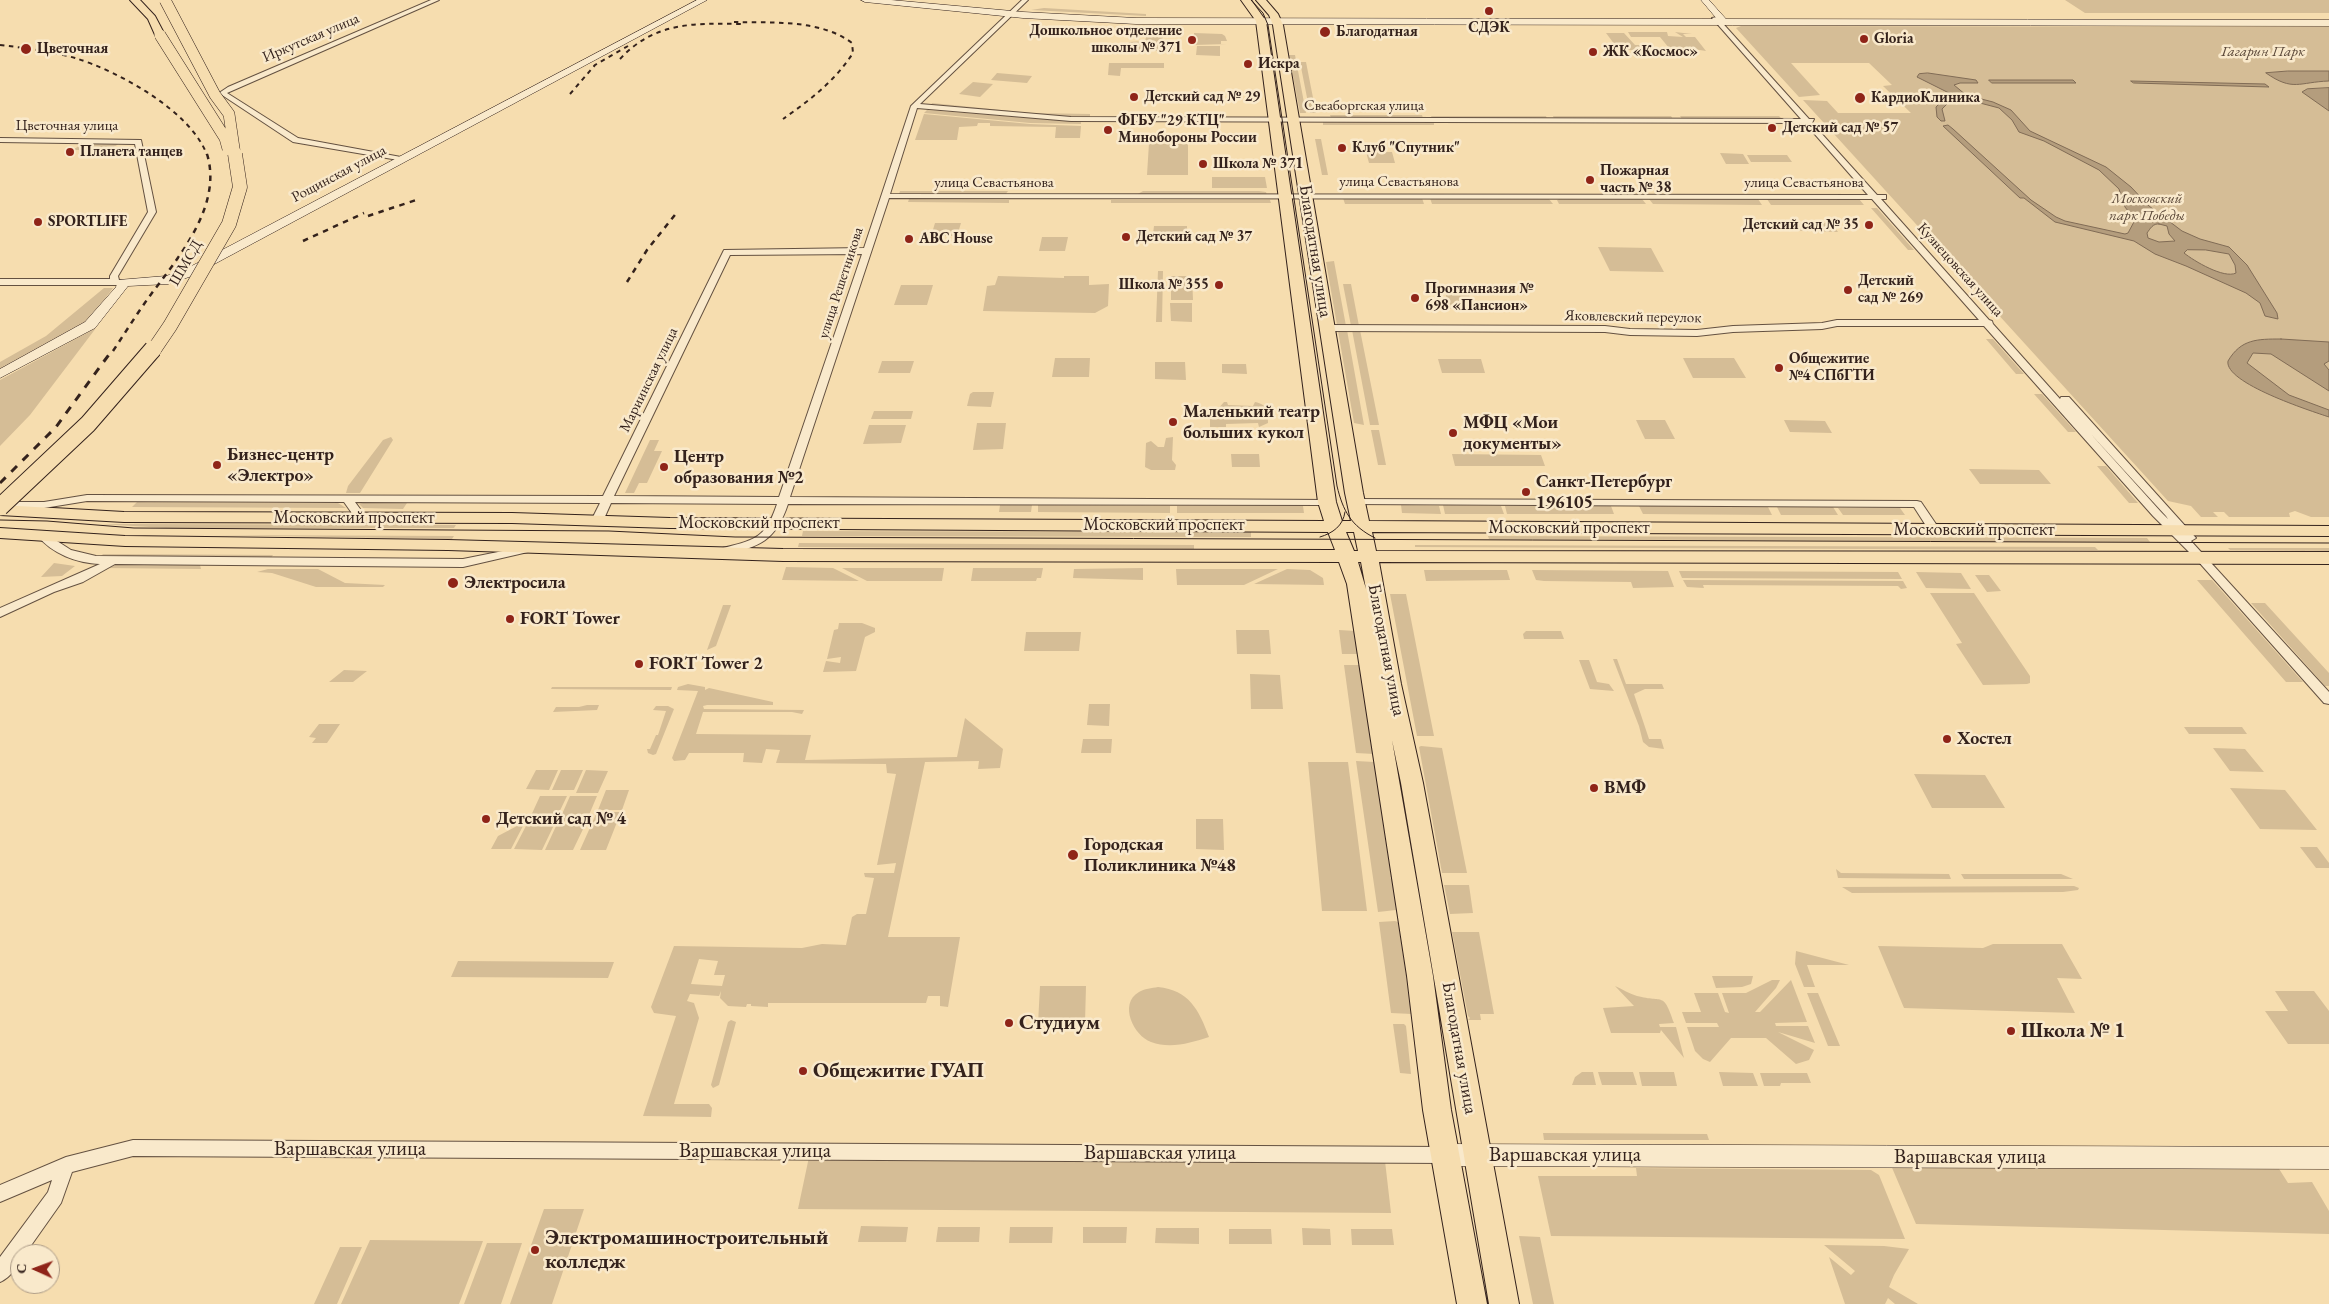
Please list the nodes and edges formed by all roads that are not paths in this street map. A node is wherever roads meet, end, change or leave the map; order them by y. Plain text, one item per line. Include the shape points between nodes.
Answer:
1 (135, 0) edge
2 (165, 0) edge
3 (436, 0) edge
4 (704, 0) edge
5 (865, 0) edge
6 (905, 0) edge
7 (1018, 0) edge
8 (1025, 0) edge
9 (1246, 0) edge
10 (1261, 0) edge
11 (1698, 0) edge
12 (1705, 0) edge
13 (1011, 11) junction
14 (1260, 19) junction
15 (1277, 20) junction
16 (1720, 20) junction
17 (2329, 21) edge
18 (914, 106) junction
19 (1274, 120) junction
20 (1294, 120) junction
21 (1810, 121) junction
22 (0, 140) edge
23 (401, 159) junction
24 (886, 196) junction
25 (1307, 196) junction
26 (1285, 197) junction
27 (1878, 197) junction
28 (867, 251) junction
29 (1296, 276) junction
30 (1319, 277) junction
31 (0, 282) edge
32 (118, 283) junction
33 (1991, 323) junction
34 (1328, 328) junction
35 (0, 374) edge
36 (347, 499) junction
37 (608, 500) junction
38 (784, 500) junction
39 (1327, 502) junction
40 (1356, 502) junction
41 (0, 507) edge
42 (360, 517) junction
43 (597, 521) junction
44 (776, 523) junction
45 (1333, 525) junction
46 (1361, 526) junction
47 (1934, 530) junction
48 (2179, 530) junction
49 (2329, 531) edge
50 (0, 533) edge
51 (42, 535) junction
52 (534, 548) junction
53 (708, 553) junction
54 (1358, 555) junction
55 (2201, 558) junction
56 (2329, 558) edge
57 (86, 560) junction
58 (117, 561) junction
59 (69, 582) junction
60 (0, 613) edge
61 (2329, 700) edge
62 (1445, 1154) junction
63 (1477, 1155) junction
64 (2329, 1158) edge
65 (66, 1165) junction
66 (0, 1194) edge
67 (0, 1273) edge
68 (1472, 1304) edge
69 (1504, 1304) edge

1 - 41 main road, ШМСД, bridge via 152,18 225,138 235,188 225,224 214,247 184,299 144,357
2 - 41 main road, ШМСД, bridge via 215,95 229,114 240,187 229,224 170,326 148,357 88,424
3 - 23 street, Иркутская улица via 222,93 296,140
4 - 23 street, Рощинская улица
5 - 13 street
6 - 13 street
7 - 13 street, улица Решетникова
8 - 13 street, улица Решетникова
9 - 14 main road, Благодатная улица
10 - 15 main road
11 - 16 street, Кузнецовская улица
12 - 16 street, Кузнецовская улица
13 - 14 street via 1136,21
13 - 18 street, улица Решетникова
14 - 15 street
14 - 19 main road, Благодатная улица
15 - 16 street
15 - 20 main road, Благодатная улица
16 - 17 street
16 - 21 street, Кузнецовская улица
18 - 19 street, Свеаборгская улица via 1055,119
18 - 24 street, улица Решетникова
19 - 20 street, Свеаборгская улица
19 - 26 main road, Благодатная улица
20 - 21 street, Свеаборгская улица
20 - 25 main road, Благодатная улица
21 - 27 street, Кузнецовская улица
22 - 32 street, Цветочная улица via 138,142 152,212 114,276
23 - 32 street, Рощинская улица via 182,276
24 - 26 street, улица Севастьянова
24 - 28 street, улица Решетникова
25 - 26 street, улица Севастьянова
25 - 27 street, улица Севастьянова
25 - 30 main road, Благодатная улица
26 - 29 main road, Благодатная улица
27 - 33 street, Кузнецовская улица
28 - 37 street, Мариинская улица via 727,252
28 - 38 street, улица Решетникова
29 - 30 main road
29 - 39 main road, Благодатная улица
30 - 34 main road, Благодатная улица
31 - 32 street
32 - 35 street via 122,288 90,325
33 - 34 street, Яковлевский переулок via 1837,322 1797,328 1733,328 1697,333 1650,333 1605,328
33 - 48 street, Кузнецовская улица
34 - 40 main road, Благодатная улица
36 - 37 street
36 - 41 street via 87,498 44,505
36 - 42 street
37 - 38 street
37 - 43 street, Мариинская улица
38 - 39 street
38 - 44 street, улица Решетникова
39 - 45 main road, Благодатная улица
40 - 46 main road, Благодатная улица
40 - 47 street via 1917,504
41 - 42 main road, Московский проспект via 124,517
42 - 43 main road, Московский проспект
43 - 44 main road, Московский проспект
44 - 45 main road, Московский проспект
44 - 53 street, улица Решетникова via 770,532 751,544
45 - 46 main road, Московский проспект
45 - 54 main road, Благодатная улица
46 - 47 main road, Московский проспект
46 - 54 main road, Благодатная улица
47 - 48 main road, Московский проспект
48 - 49 main road, Московский проспект
48 - 55 street, Кузнецовская улица
50 - 51 main road, Московский проспект
51 - 52 main road, Московский проспект via 125,541
51 - 57 street, Московский проспект via 51,545
52 - 53 main road, Московский проспект
52 - 58 street, Московский проспект via 463,562
53 - 54 main road, Московский проспект
54 - 55 main road, Московский проспект
54 - 62 main road, Благодатная улица via 1356,584 1386,757
54 - 63 main road, Благодатная улица via 1375,584
55 - 56 main road, Московский проспект
55 - 61 street, Кузнецовская улица
57 - 58 street, Московский проспект
57 - 59 street via 86,569
58 - 59 street
59 - 60 street
62 - 63 street, Варшавская улица
62 - 65 street, Варшавская улица via 133,1148 103,1153
62 - 68 main road, Благодатная улица
63 - 64 street, Варшавская улица
63 - 69 main road, Благодатная улица
65 - 66 street, Варшавская улица
65 - 67 street via 55,1197

